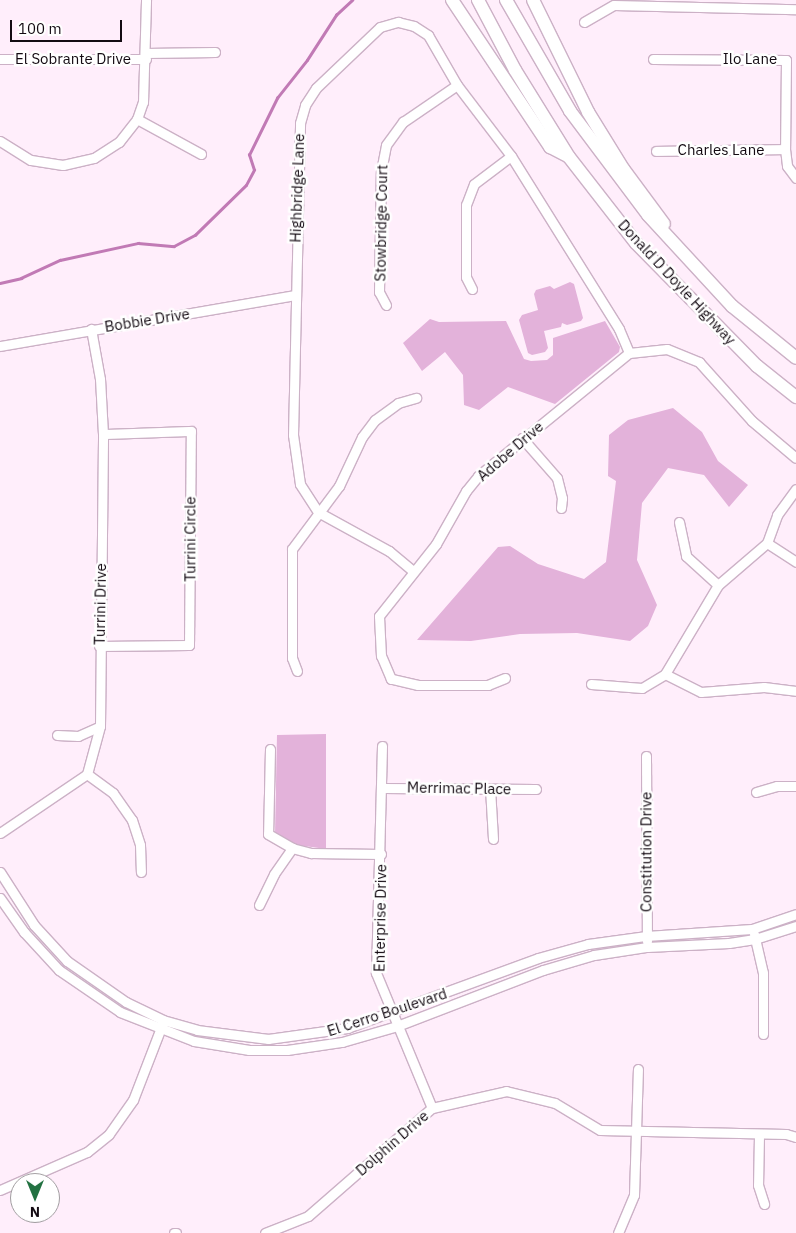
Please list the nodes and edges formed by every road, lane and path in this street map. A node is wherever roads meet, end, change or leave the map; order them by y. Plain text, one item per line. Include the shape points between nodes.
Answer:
1 (146, 0) edge
2 (452, 0) edge
3 (478, 0) edge
4 (506, 0) edge
5 (532, 0) edge
6 (728, 4) edge
7 (762, 4) edge
8 (796, 9) edge
9 (584, 22) dead end
10 (215, 52) dead end
11 (146, 56) junction
12 (0, 59) edge
13 (653, 59) dead end
14 (457, 85) junction
15 (136, 118) junction
16 (0, 142) edge
17 (785, 149) junction
18 (656, 150) dead end
19 (201, 154) dead end
20 (511, 156) junction
21 (569, 156) junction
22 (796, 178) edge
23 (674, 241) junction
24 (472, 289) dead end
25 (294, 295) junction
26 (386, 305) dead end
27 (91, 329) junction
28 (0, 346) edge
29 (629, 353) junction
30 (796, 358) edge
31 (416, 398) dead end
32 (796, 398) edge
33 (103, 434) junction
34 (522, 438) junction
35 (796, 458) edge
36 (796, 490) edge
37 (561, 508) dead end
38 (318, 512) junction
39 (679, 522) dead end
40 (767, 543) junction
41 (796, 562) edge
42 (413, 571) junction
43 (718, 585) junction
44 (99, 646) junction
45 (297, 671) dead end
46 (665, 674) junction
47 (505, 678) dead end
48 (591, 684) dead end
49 (796, 691) edge
50 (100, 726) junction
51 (57, 735) dead end
52 (382, 746) dead end
53 (270, 749) dead end
54 (646, 756) dead end
55 (87, 774) junction
56 (796, 786) edge
57 (383, 788) junction
58 (490, 788) junction
59 (536, 789) dead end
60 (756, 792) dead end
61 (0, 833) edge
62 (494, 839) dead end
63 (292, 848) junction
64 (381, 854) junction
65 (0, 872) edge
66 (140, 872) dead end
67 (0, 898) edge
68 (259, 905) dead end
69 (796, 914) edge
70 (796, 926) edge
71 (752, 929) junction
72 (646, 936) junction
73 (755, 939) junction
74 (647, 947) junction
75 (392, 1014) junction
76 (163, 1020) junction
77 (397, 1026) junction
78 (160, 1030) junction
79 (763, 1034) dead end
80 (638, 1068) dead end
81 (432, 1108) junction
82 (636, 1130) junction
83 (759, 1135) junction
84 (796, 1137) edge
85 (0, 1190) edge
86 (764, 1204) dead end
87 (277, 1232) edge
88 (264, 1233) edge
89 (618, 1233) edge

1 - 11 street
2 - 21 highway via 550,147
3 - 21 highway, Donald D Doyle Highway via 515,70
4 - 23 highway, Donald D Doyle Highway via 576,119 642,208
5 - 23 highway via 588,112
6 - 7 street
6 - 9 street via 614,5
7 - 8 street
10 - 11 street, El Sobrante Drive
11 - 12 street, El Sobrante Drive
11 - 15 street via 143,102
13 - 17 street, Ilo Lane via 786,60
14 - 20 street, Highbridge Lane
14 - 25 street, Highbridge Lane via 428,35 414,26 398,22 375,30 316,88 305,105 297,142
14 - 26 street, Stowbridge Court via 403,122 386,145 381,171 380,292
15 - 16 street via 119,142 94,158 77,163 49,164 31,160
15 - 19 street
17 - 18 street, Charles Lane
17 - 22 street, Ilo Lane via 787,166
20 - 24 street via 474,184 466,205 466,277
20 - 29 street, Highbridge Lane via 619,329
21 - 32 highway, Donald D Doyle Highway via 636,243 757,366
23 - 30 highway, Donald D Doyle Highway via 732,306
25 - 27 street, Bobbie Drive
25 - 38 street, Highbridge Lane via 293,435 300,484
27 - 28 street, Bobbie Drive
27 - 33 street, Turrini Drive via 100,379
29 - 34 street, Adobe Drive
29 - 35 street via 667,349 699,362 752,421
31 - 38 street via 398,403 376,420 362,437 338,486
33 - 44 street, Turrini Drive
33 - 44 street, Turrini Circle via 191,431 189,645
34 - 37 street via 557,478
34 - 42 street, Adobe Drive via 466,491 436,544
36 - 40 street via 777,515
38 - 42 street, Highbridge Lane via 340,527 382,547
38 - 45 street via 292,549 292,658
39 - 43 street via 686,556
40 - 41 street
40 - 43 street
42 - 47 street, Adobe Drive via 379,616 381,656 390,679 418,685 488,685
43 - 46 street
44 - 50 street, Turrini Drive
46 - 48 street via 642,688
46 - 49 street via 701,692 764,687
50 - 51 street via 78,736
50 - 55 street, Turrini Drive
52 - 57 street, Enterprise Drive
53 - 63 street via 268,834
54 - 72 street, Constitution Drive
55 - 61 street
55 - 66 street via 113,793 132,820 140,845
56 - 60 street via 776,786
57 - 58 street, Merrimac Place
57 - 64 street, Enterprise Drive
58 - 59 street, Merrimac Place
58 - 62 street
63 - 64 street via 331,854
63 - 68 street via 274,874
64 - 75 street, Enterprise Drive via 376,973
65 - 76 street, El Cerro Boulevard via 34,924 67,961 126,1002
67 - 78 street, El Cerro Boulevard via 24,932 59,970 120,1012
69 - 71 street, El Cerro Boulevard
70 - 73 street, El Cerro Boulevard
71 - 72 street, El Cerro Boulevard
71 - 73 street
72 - 74 street, Constitution Drive
72 - 75 street, El Cerro Boulevard via 588,944 538,958
73 - 74 street, El Cerro Boulevard
73 - 79 street via 763,973
74 - 77 street, El Cerro Boulevard via 594,954 543,970
75 - 76 street, El Cerro Boulevard via 326,1033 268,1039 229,1036
75 - 77 street, Enterprise Drive
76 - 78 street
77 - 78 street, El Cerro Boulevard via 342,1042 287,1050 230,1048
77 - 81 street, Enterprise Drive
78 - 85 street via 133,1100 109,1134 87,1152
80 - 82 street
81 - 82 street, Dolphin Drive via 506,1091 555,1102 600,1130
81 - 87 street, Dolphin Drive via 308,1216
82 - 83 street, Dolphin Drive
82 - 89 street via 634,1195
83 - 84 street, Dolphin Drive
83 - 86 street via 758,1185
87 - 88 street, Dolphin Drive

